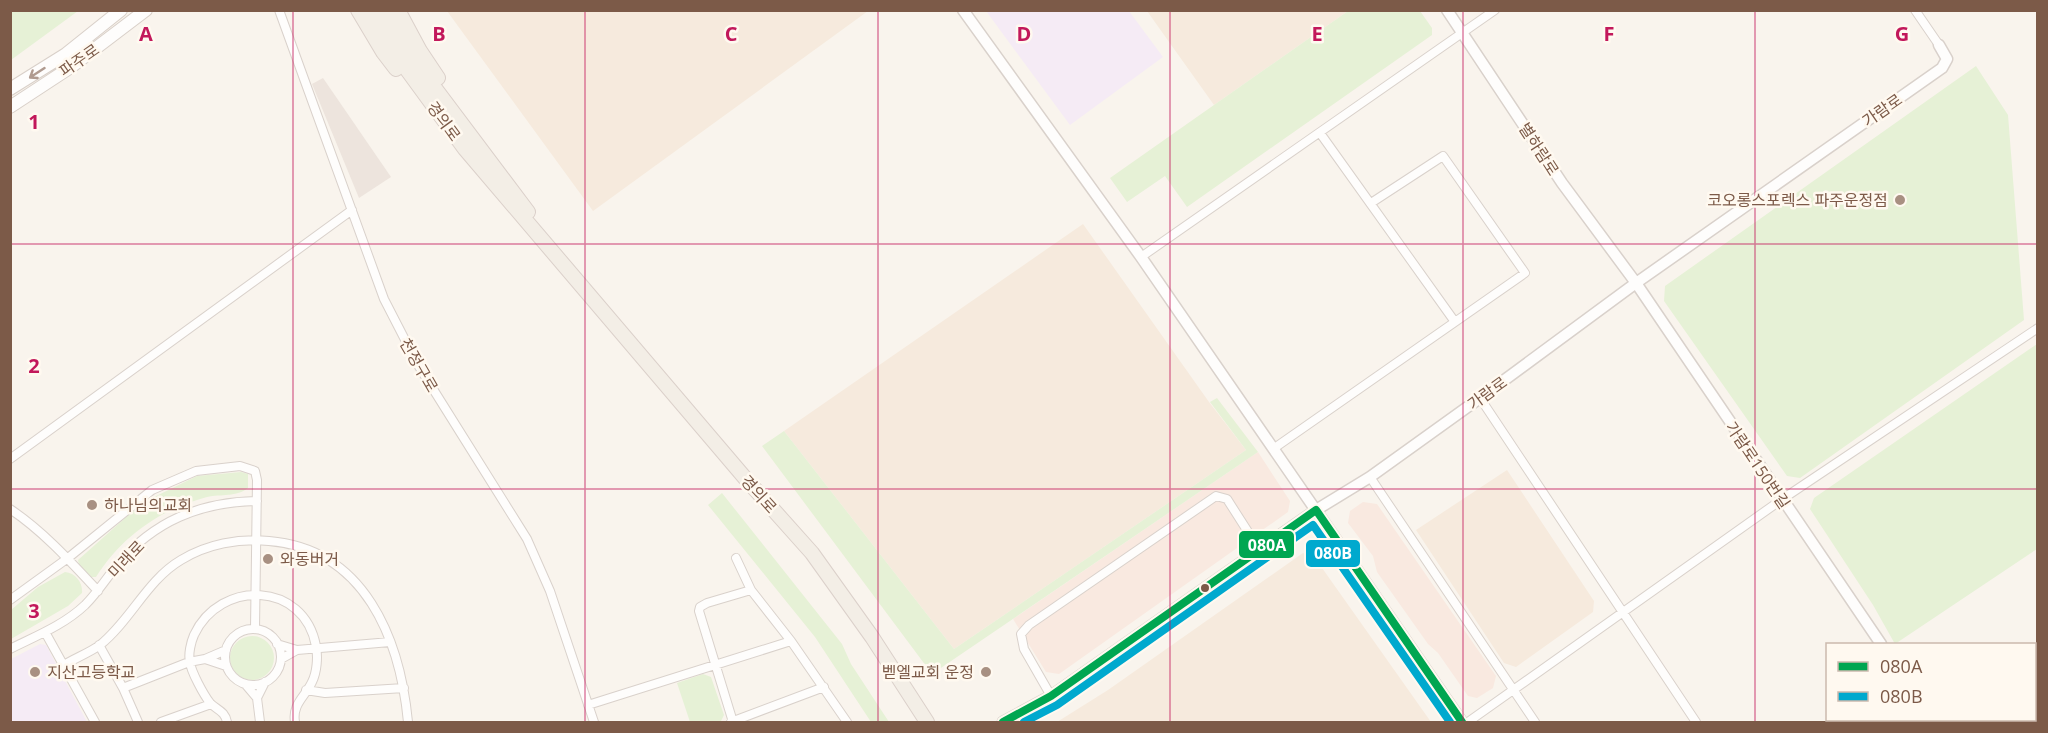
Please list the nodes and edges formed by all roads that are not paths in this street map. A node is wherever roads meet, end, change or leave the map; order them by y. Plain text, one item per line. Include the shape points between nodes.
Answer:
1 (121, 10) edge
2 (146, 10) edge
3 (279, 10) edge
4 (358, 10) edge
5 (372, 10) edge
6 (383, 10) edge
7 (398, 10) edge
8 (963, 10) edge
9 (1447, 10) edge
10 (1495, 10) edge
11 (1915, 10) edge
12 (1462, 33) junction
13 (1939, 45) joint
14 (10, 89) edge
15 (10, 107) edge
16 (1320, 133) junction
17 (1371, 203) junction
18 (352, 210) junction
19 (525, 215) junction
20 (1141, 257) junction
21 (1636, 283) junction
22 (1455, 322) junction
23 (2037, 328) edge
24 (1480, 398) junction
25 (1274, 449) junction
26 (10, 459) edge
27 (1370, 477) junction
28 (1781, 500) junction
29 (257, 501) junction
30 (10, 509) edge
31 (1316, 510) junction
32 (257, 540) junction
33 (1259, 549) junction
34 (68, 558) junction
35 (736, 558) dead end
36 (751, 590) junction
37 (98, 591) junction
38 (256, 594) junction
39 (10, 600) edge
40 (1623, 612) junction
41 (255, 629) junction
42 (45, 632) junction
43 (791, 641) junction
44 (390, 642) junction
45 (1880, 643) edge
46 (277, 644) junction
47 (99, 645) junction
48 (316, 647) junction
49 (10, 649) edge
50 (225, 650) junction
51 (297, 650) junction
52 (206, 659) junction
53 (280, 659) junction
54 (189, 662) junction
55 (64, 665) junction
56 (714, 665) junction
57 (226, 666) junction
58 (266, 682) junction
59 (246, 685) junction
60 (824, 687) junction
61 (123, 688) junction
62 (404, 688) junction
63 (306, 690) junction
64 (1513, 691) junction
65 (1051, 696) junction
66 (257, 698) junction
67 (211, 704) junction
68 (588, 705) junction
69 (732, 722) edge
70 (95, 723) edge
71 (138, 723) edge
72 (161, 723) edge
73 (227, 723) edge
74 (261, 723) edge
75 (295, 723) edge
76 (408, 723) edge
77 (594, 723) edge
78 (847, 723) edge
79 (927, 723) edge
80 (1003, 723) edge
81 (1462, 723) edge
82 (1468, 723) edge
83 (1534, 723) edge
84 (1696, 723) edge

1 -> 14 main road, 파주로 via 66,54
2 - 15 main road, 파주로
3 - 18 street, 천정구로
4 - 19 main road via 383,52 462,161
5 - 19 main road, 경의로 via 397,56 465,149
6 - 19 main road, 경의로 via 413,59
7 - 19 main road
8 - 20 street
9 - 12 street, 별하람로
10 - 12 street
11 - 13 street
12 - 16 street
12 - 21 street, 별하람로 via 1562,183
13 - 21 street, 가람로 via 1947,59 1942,68
16 - 17 street
16 - 20 street
17 - 22 street
17 - 22 street via 1443,156 1525,273
18 - 26 street
18 - 68 street, 천정구로 via 384,299 406,345 513,515 540,566
19 - 79 main road, 경의로 via 812,553
20 - 25 street
21 - 24 street, 가람로
21 - 28 street, 가람로150번길
22 - 25 street
23 - 28 street
24 - 27 street, 가람로
24 - 40 street
25 - 31 street
27 - 31 street, 가람로
27 - 64 street
28 - 40 street
28 - 45 street, 가람로150번길
29 - 32 street
29 - 34 street via 257,480 252,469 240,466 196,471 152,489
29 - 37 street, 미래로 via 204,507 167,522 133,547
30 - 34 street
31 - 33 street, 가람로
31 - 81 street
32 - 38 street
32 - 44 street via 306,549 351,577 369,597
32 - 47 street via 204,548 180,560 155,581
33 - 65 street, 가람로
33 - 65 street via 1227,499 1216,496 1029,625 1021,634 1022,645
34 - 37 street
34 - 39 street
35 - 36 street
36 - 43 street
36 - 56 street via 700,607
37 - 42 street, 미래로 via 84,606
38 - 41 street
38 - 48 street via 294,608 305,620
38 - 54 street via 236,597 201,620
40 - 64 street
40 - 84 street
41 - 46 street
41 - 50 street via 240,632
42 - 49 street, 미래로
42 - 55 street
43 - 56 street
43 - 60 street
44 - 48 street
44 - 62 street
46 - 51 street
46 - 53 street
47 - 55 street
47 - 61 street
48 - 51 street
48 - 63 street via 317,665
50 - 52 street
50 - 57 street
51 - 53 street
52 - 54 street
52 - 57 street
53 - 58 street via 276,673
54 - 61 street
54 - 67 street
55 - 70 street
56 - 68 street
56 - 69 street
57 - 59 street via 235,680
58 - 59 street
58 - 66 street
59 - 66 street
60 - 69 street
60 - 78 street
61 - 71 street
62 - 63 street via 335,693
62 - 76 street
63 - 75 street via 296,705
64 - 82 street
64 - 83 street
65 - 80 street, 가람로
66 - 74 street
67 - 72 street
67 - 73 street via 220,709
68 - 77 street, 천정구로

